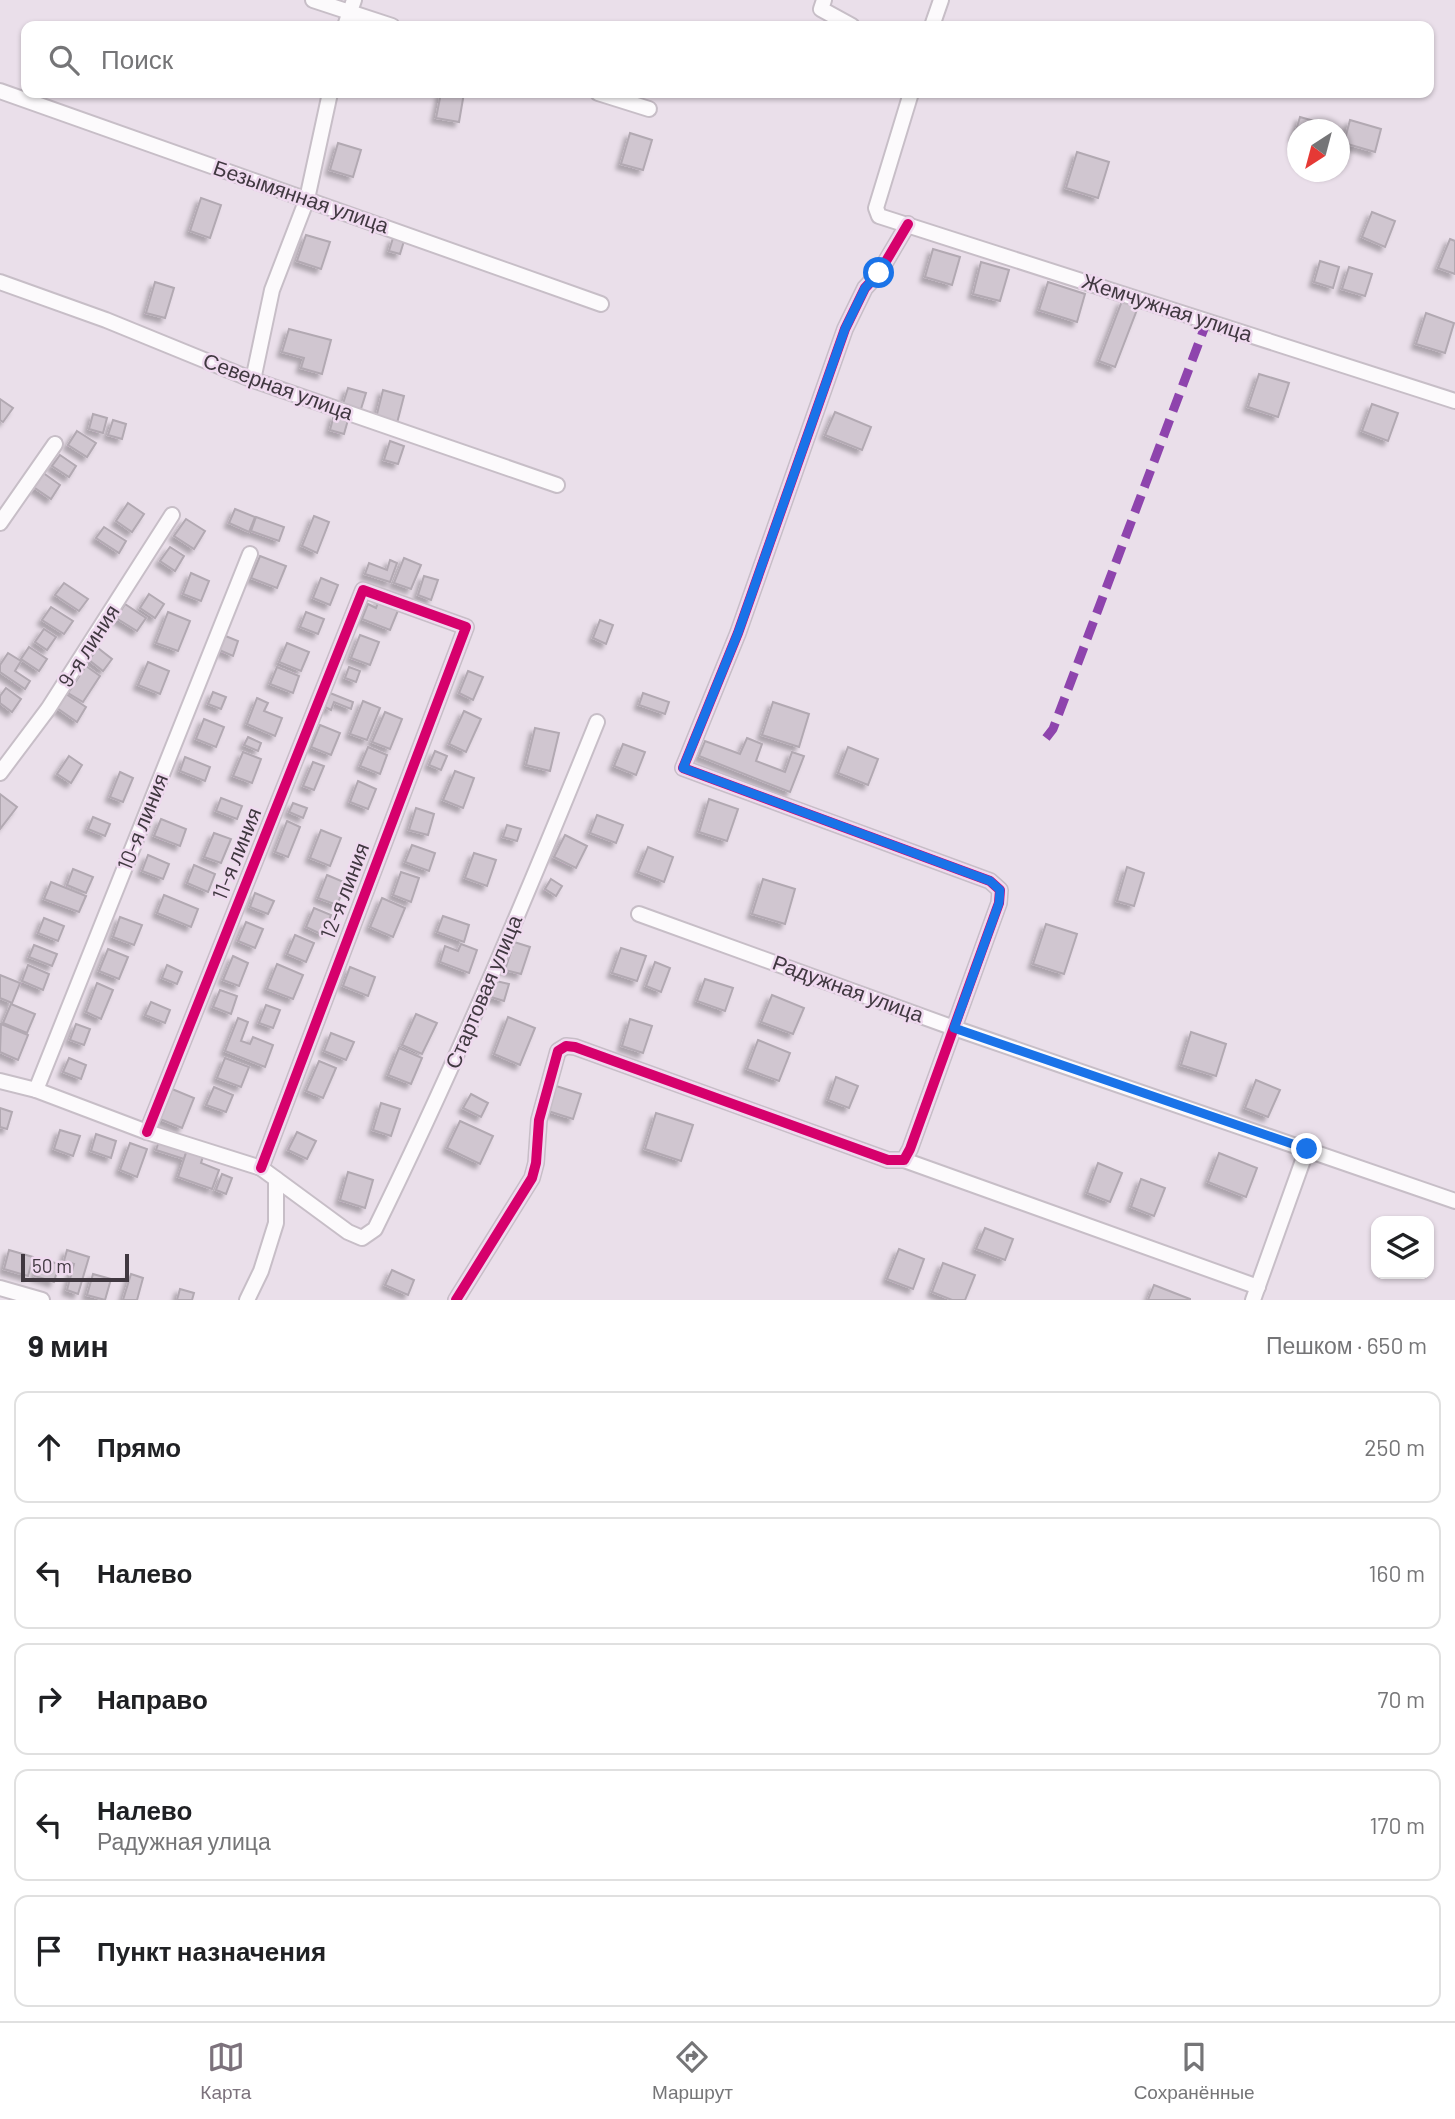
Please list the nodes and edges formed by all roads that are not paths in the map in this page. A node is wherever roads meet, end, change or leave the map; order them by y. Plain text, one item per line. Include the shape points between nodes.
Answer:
1 (313, 0) edge
2 (824, 0) edge
3 (942, 0) edge
4 (349, 13) edge
5 (375, 21) edge
6 (843, 21) edge
7 (934, 21) edge
8 (0, 91) edge
9 (329, 98) edge
10 (614, 98) edge
11 (909, 98) edge
12 (649, 109) dead end
13 (307, 199) junction
14 (908, 224) junction
15 (0, 282) edge
16 (601, 303) dead end
17 (253, 380) junction
18 (1455, 401) edge
19 (55, 444) dead end
20 (558, 485) dead end
21 (172, 515) dead end
22 (0, 523) edge
23 (250, 554) dead end
24 (466, 627) joint
25 (597, 722) dead end
26 (0, 773) edge
27 (639, 914) dead end
28 (954, 1028) junction
29 (0, 1080) edge
30 (36, 1090) junction
31 (147, 1132) junction
32 (1307, 1149) junction
33 (904, 1160) junction
34 (261, 1168) junction
35 (276, 1179) junction
36 (1455, 1200) edge
37 (0, 1287) edge
38 (1256, 1294) edge
39 (42, 1300) edge
40 (247, 1300) edge
41 (456, 1300) edge

1 - 4 street
2 - 6 street via 821,9
3 - 7 street
4 - 5 street
8 - 13 street, Безымянная улица
9 - 13 street
10 - 12 street
11 - 14 street, Жемчужная улица via 876,208 879,216
13 - 16 street, Безымянная улица
13 - 17 street via 272,290
14 - 18 street, Жемчужная улица
14 - 28 street via 865,288 845,329 738,633 683,768 990,881 1000,890
15 - 17 street, Северная улица
17 - 20 street, Северная улица
19 - 22 street
21 - 26 street, 9-я линия via 48,709
23 - 30 street, 10-я линия
24 - 31 street, 11-я линия via 363,590
24 - 34 street, 12-я линия
25 - 35 street, Стартовая улица via 421,1136 374,1229 362,1238 348,1232
27 - 28 street, Радужная улица
28 - 32 street, Радужная улица
28 - 33 street
29 - 30 street
30 - 31 street
31 - 34 street
32 - 36 street, Радужная улица
32 - 38 street
33 - 38 street
33 - 41 street via 888,1160 566,1046 558,1051 539,1120 532,1178
34 - 35 street
35 - 40 street via 276,1223
37 - 39 street

